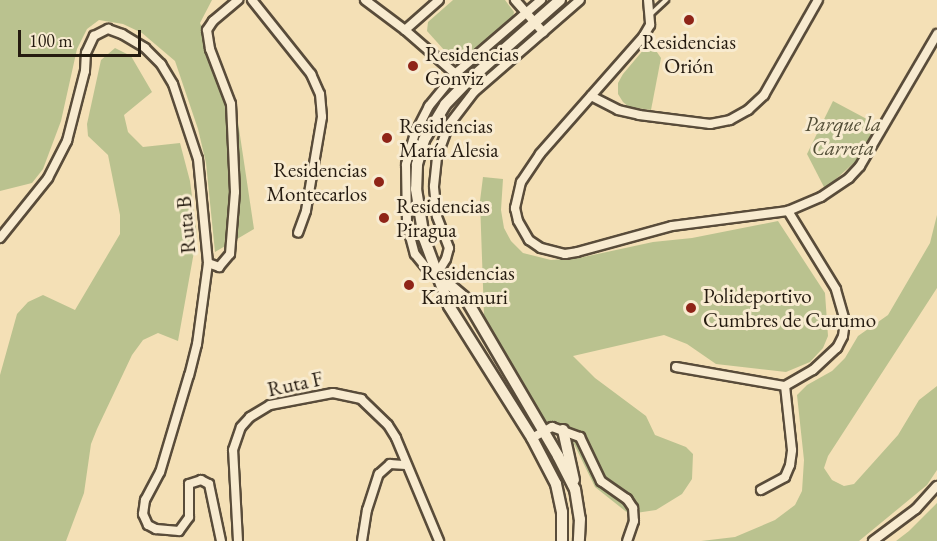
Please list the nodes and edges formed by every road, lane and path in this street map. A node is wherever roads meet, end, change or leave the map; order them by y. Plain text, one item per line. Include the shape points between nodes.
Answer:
1 (238, 0) edge
2 (252, 0) edge
3 (365, 0) edge
4 (439, 0) edge
5 (515, 0) edge
6 (541, 0) edge
7 (560, 0) edge
8 (580, 0) edge
9 (648, 0) edge
10 (666, 0) edge
11 (818, 0) edge
12 (525, 13) junction
13 (651, 14) junction
14 (534, 23) junction
15 (405, 30) junction
16 (543, 32) junction
17 (937, 34) edge
18 (456, 73) junction
19 (466, 83) junction
20 (591, 96) junction
21 (788, 211) junction
22 (298, 233) dead end
23 (0, 238) edge
24 (208, 263) junction
25 (437, 274) junction
26 (676, 367) dead end
27 (785, 386) junction
28 (563, 430) junction
29 (543, 431) junction
30 (532, 438) junction
31 (406, 465) junction
32 (937, 486) edge
33 (575, 489) junction
34 (760, 490) dead end
35 (221, 541) edge
36 (238, 541) edge
37 (362, 541) edge
38 (439, 541) edge
39 (562, 541) edge
40 (579, 541) edge
41 (627, 541) edge
42 (873, 541) edge

1 - 24 street via 207,30 210,49 231,104 235,192 230,254 219,267
2 - 22 street via 311,74 320,93 322,117 306,211
3 - 15 street
4 - 15 street
5 - 12 street
6 - 12 street
7 - 14 main road
8 - 16 street
9 - 13 street
10 - 13 lane
11 - 20 street via 764,95 730,120 710,124 639,115 618,110
12 - 14 street
12 - 18 street
13 - 20 street via 643,37
14 - 16 street
14 - 19 main road
15 - 18 street
16 - 25 street via 474,92 443,136 434,195 449,248
17 - 21 street via 860,166 835,189
18 - 19 street
18 - 25 street via 419,122 406,165 405,209 412,243 420,263
19 - 25 main road via 429,128 417,165 418,214
20 - 21 street via 527,171 517,193 518,221 529,240 541,248 565,254 663,227
21 - 27 street via 836,289 845,321 843,336 828,358
23 - 24 street, Ruta B via 48,178 67,141 86,53 94,36 108,29 145,48 173,84 198,159
24 - 35 street, Ruta B via 189,375 143,514 148,525 156,529 179,531 189,517 189,484 201,480 209,484
25 - 29 main road via 466,299
25 - 30 main road via 449,306
26 - 27 street
27 - 34 street via 790,465 785,477
28 - 29 street via 552,427
28 - 33 main road
28 - 41 street via 585,443 601,482 627,499 633,508 634,521
29 - 30 street
29 - 33 main road
30 - 39 main road via 559,493
31 - 36 street, Ruta F via 388,426 361,399 333,393 270,405 250,417 236,436 233,473
31 - 37 street via 390,464 379,474
31 - 38 street, Ruta F
32 - 42 street via 916,509
33 - 40 main road

